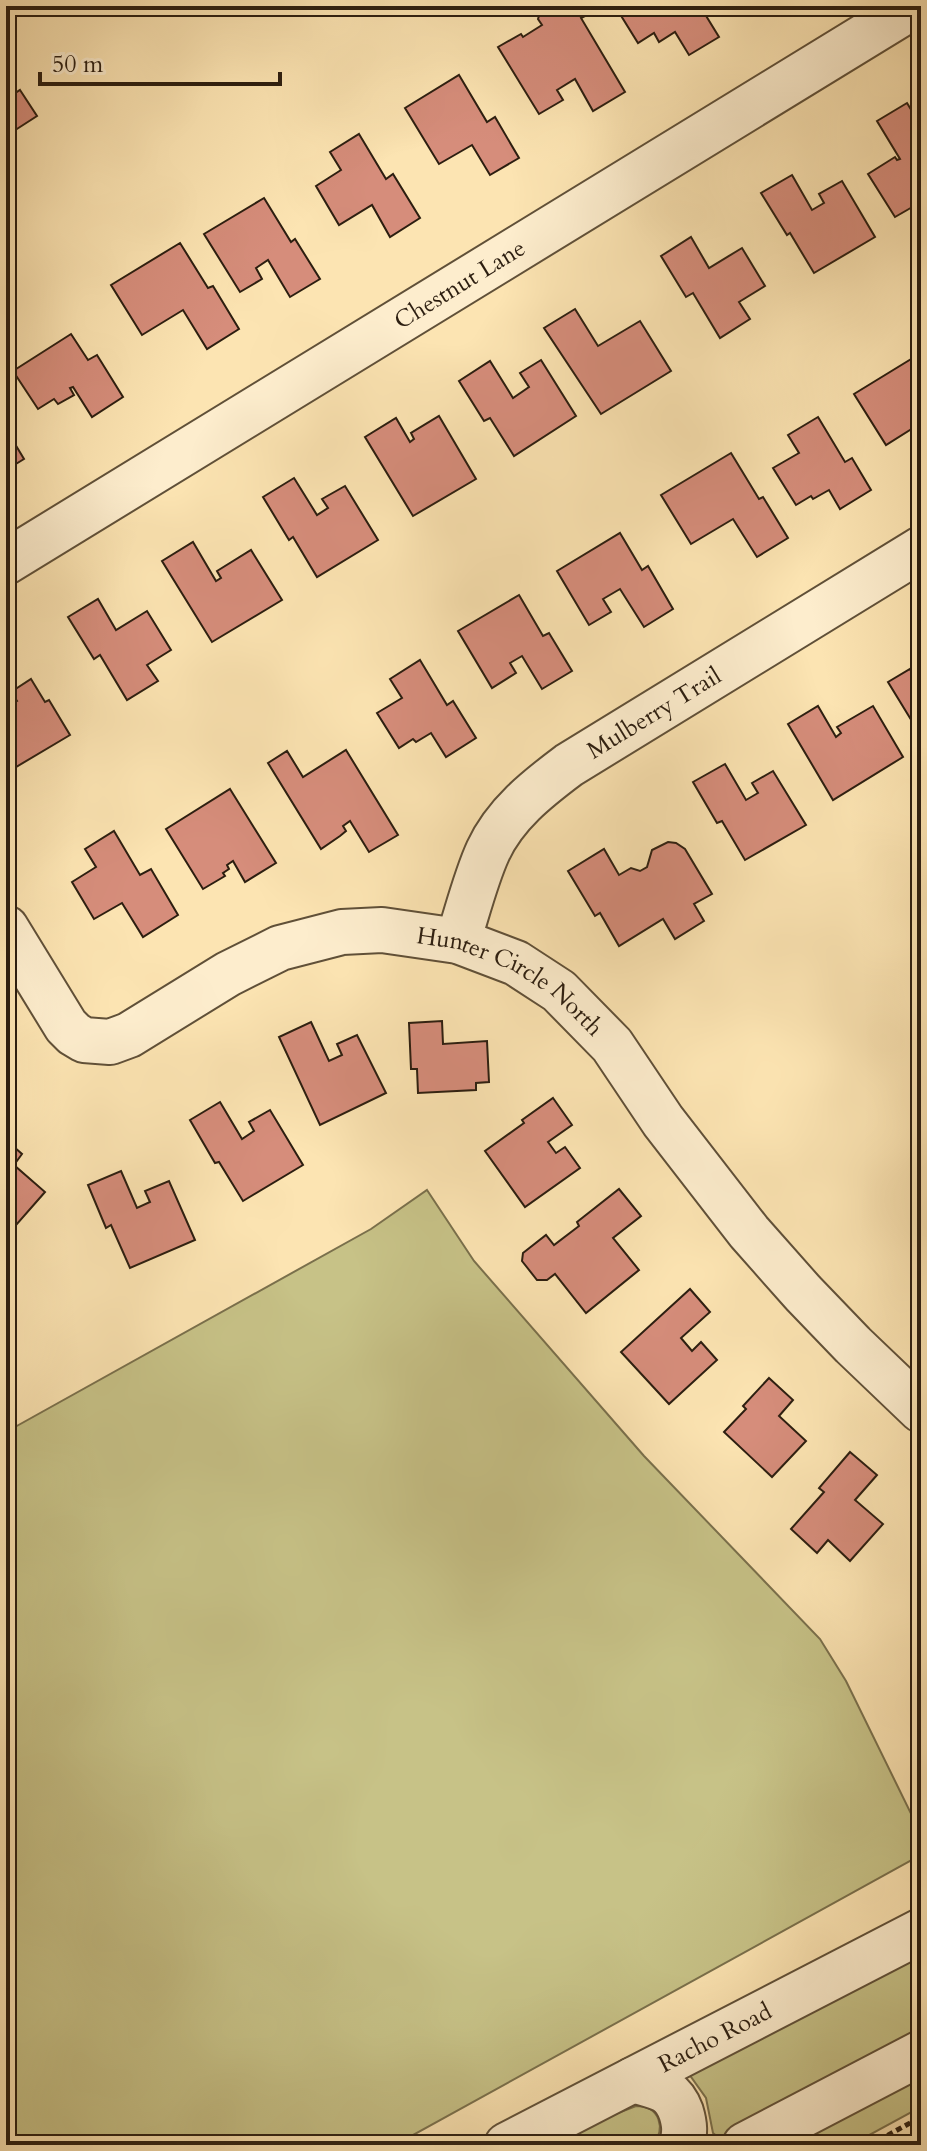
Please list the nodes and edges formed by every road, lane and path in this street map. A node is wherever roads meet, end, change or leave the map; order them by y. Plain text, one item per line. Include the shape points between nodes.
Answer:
1 (914, 6) edge
2 (921, 549) edge
3 (6, 562) edge
4 (6, 928) edge
5 (458, 941) junction
6 (921, 1410) edge
7 (921, 1931) edge
8 (921, 2053) edge
9 (633, 2080) junction
10 (921, 2117) edge
11 (507, 2145) edge
12 (682, 2145) edge
13 (745, 2145) edge
14 (870, 2145) edge

1 - 3 street, Chestnut Lane
2 - 5 street, Mulberry Trail via 569,765 519,805 488,851
4 - 5 street, Hunter Circle North via 66,1026 94,1042 129,1035 280,948 342,932 382,930
5 - 6 street, Hunter Circle North via 516,963 559,991 612,1045 749,1232
7 - 9 street, Racho Road
8 - 13 street
9 - 11 street, Racho Road
9 - 12 street via 676,2099 686,2127
10 - 14 path

